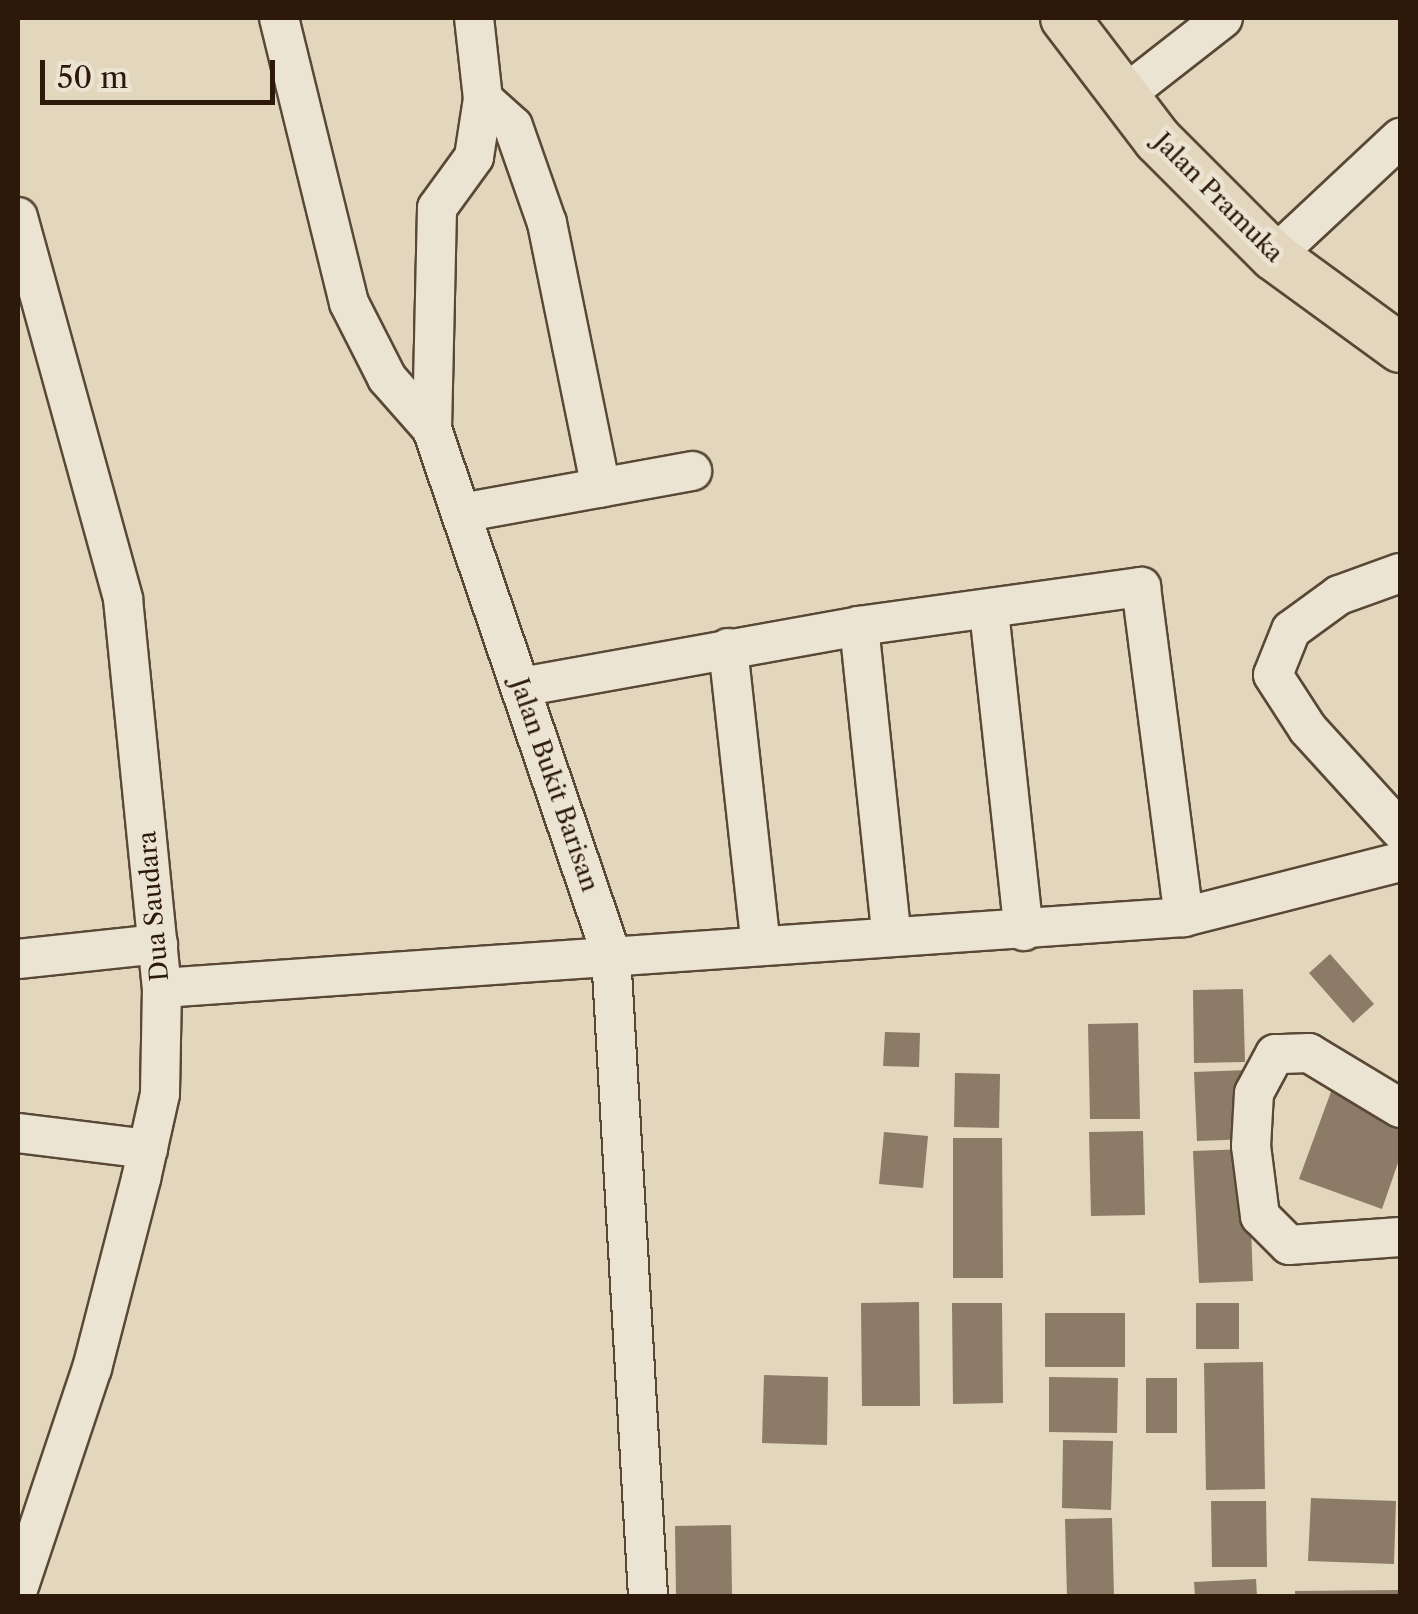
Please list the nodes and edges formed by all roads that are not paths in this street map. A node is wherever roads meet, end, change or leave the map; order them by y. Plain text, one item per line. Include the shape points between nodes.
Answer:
1 (279, 18) edge
2 (474, 18) edge
3 (1065, 18) edge
4 (1224, 18) edge
5 (1122, 97) junction
6 (483, 98) junction
7 (1400, 138) edge
8 (18, 218) edge
9 (1274, 256) junction
10 (1400, 348) edge
11 (432, 429) junction
12 (692, 470) dead end
13 (600, 488) junction
14 (461, 513) junction
15 (1400, 573) edge
16 (989, 610) junction
17 (859, 626) junction
18 (728, 648) junction
19 (521, 687) junction
20 (1400, 830) edge
21 (1400, 862) edge
22 (1184, 917) junction
23 (1024, 930) junction
24 (891, 933) junction
25 (158, 944) junction
26 (761, 945) junction
27 (610, 954) junction
28 (18, 959) edge
29 (162, 988) junction
30 (1400, 1108) edge
31 (18, 1132) edge
32 (148, 1149) junction
33 (1400, 1237) edge
34 (24, 1544) edge
35 (18, 1589) edge
36 (648, 1596) edge

1 - 11 street, Jalan Bukit Barisan via 349,303 386,378
2 - 6 street
3 - 5 main road, Jalan Pramuka
4 - 5 street
5 - 9 main road, Jalan Pramuka
6 - 11 street via 474,157 437,208
6 - 13 street via 513,126 547,222
7 - 9 street
8 - 25 street, Dua Saudara via 123,599
9 - 10 main road, Jalan Pramuka
11 - 14 street, Jalan Bukit Barisan
12 - 13 street
13 - 14 street
14 - 19 street, Jalan Bukit Barisan
15 - 20 street via 1339,594 1290,630 1273,675 1308,729
16 - 17 street
16 - 22 street via 1140,587
16 - 23 street
17 - 18 street
17 - 24 street
18 - 19 street
18 - 26 street
19 - 27 street, Jalan Bukit Barisan
21 - 22 street
22 - 23 street
23 - 24 street
24 - 26 street
25 - 28 street
25 - 29 street, Dua Saudara
26 - 27 street
27 - 29 street
27 - 36 street, Jalan Bukit Barisan
29 - 32 street, Dua Saudara via 160,1094
30 - 33 street via 1310,1053 1275,1054 1254,1093 1251,1146 1260,1216 1289,1245
31 - 32 street
32 - 34 street, Dua Saudara via 92,1368
34 - 35 street, Dua Saudara

